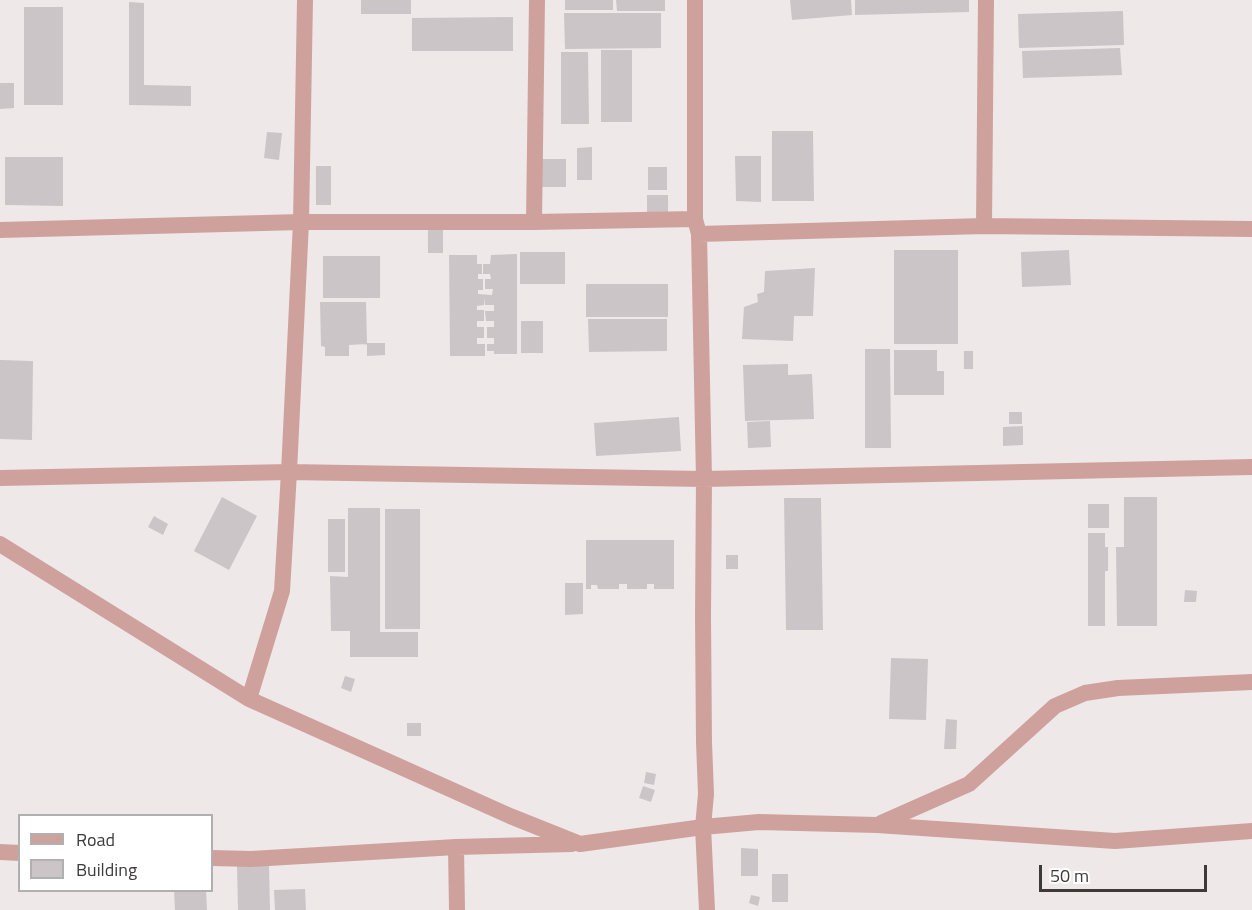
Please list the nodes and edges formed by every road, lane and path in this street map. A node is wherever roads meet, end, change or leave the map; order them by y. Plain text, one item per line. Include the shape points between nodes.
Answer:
1 (305, 0) edge
2 (537, 0) edge
3 (695, 0) edge
4 (986, 0) edge
5 (301, 222) junction
6 (534, 222) junction
7 (984, 226) junction
8 (697, 227) junction
9 (1252, 229) edge
10 (0, 230) edge
11 (1252, 467) edge
12 (290, 472) junction
13 (0, 478) edge
14 (704, 479) junction
15 (0, 544) edge
16 (1252, 682) edge
17 (249, 699) junction
18 (877, 825) junction
19 (703, 827) junction
20 (1252, 831) edge
21 (580, 844) junction
22 (456, 847) junction
23 (0, 852) edge
24 (18, 853) edge
25 (213, 858) edge
26 (457, 910) edge
27 (707, 910) edge

1 - 5 street
2 - 6 street
3 - 8 street
4 - 7 street
5 - 6 street
5 - 10 street
5 - 12 street
6 - 8 street
7 - 8 street
7 - 9 street
8 - 14 street
11 - 14 street
12 - 13 street
12 - 14 street
12 - 17 street via 282,591
14 - 19 street
15 - 17 street
16 - 18 street via 1085,693 1054,706 969,784
17 - 21 street
18 - 19 street via 759,822
18 - 20 street via 1115,841
19 - 21 street
19 - 27 street
21 - 22 street
22 - 25 street
22 - 26 street
23 - 24 street

